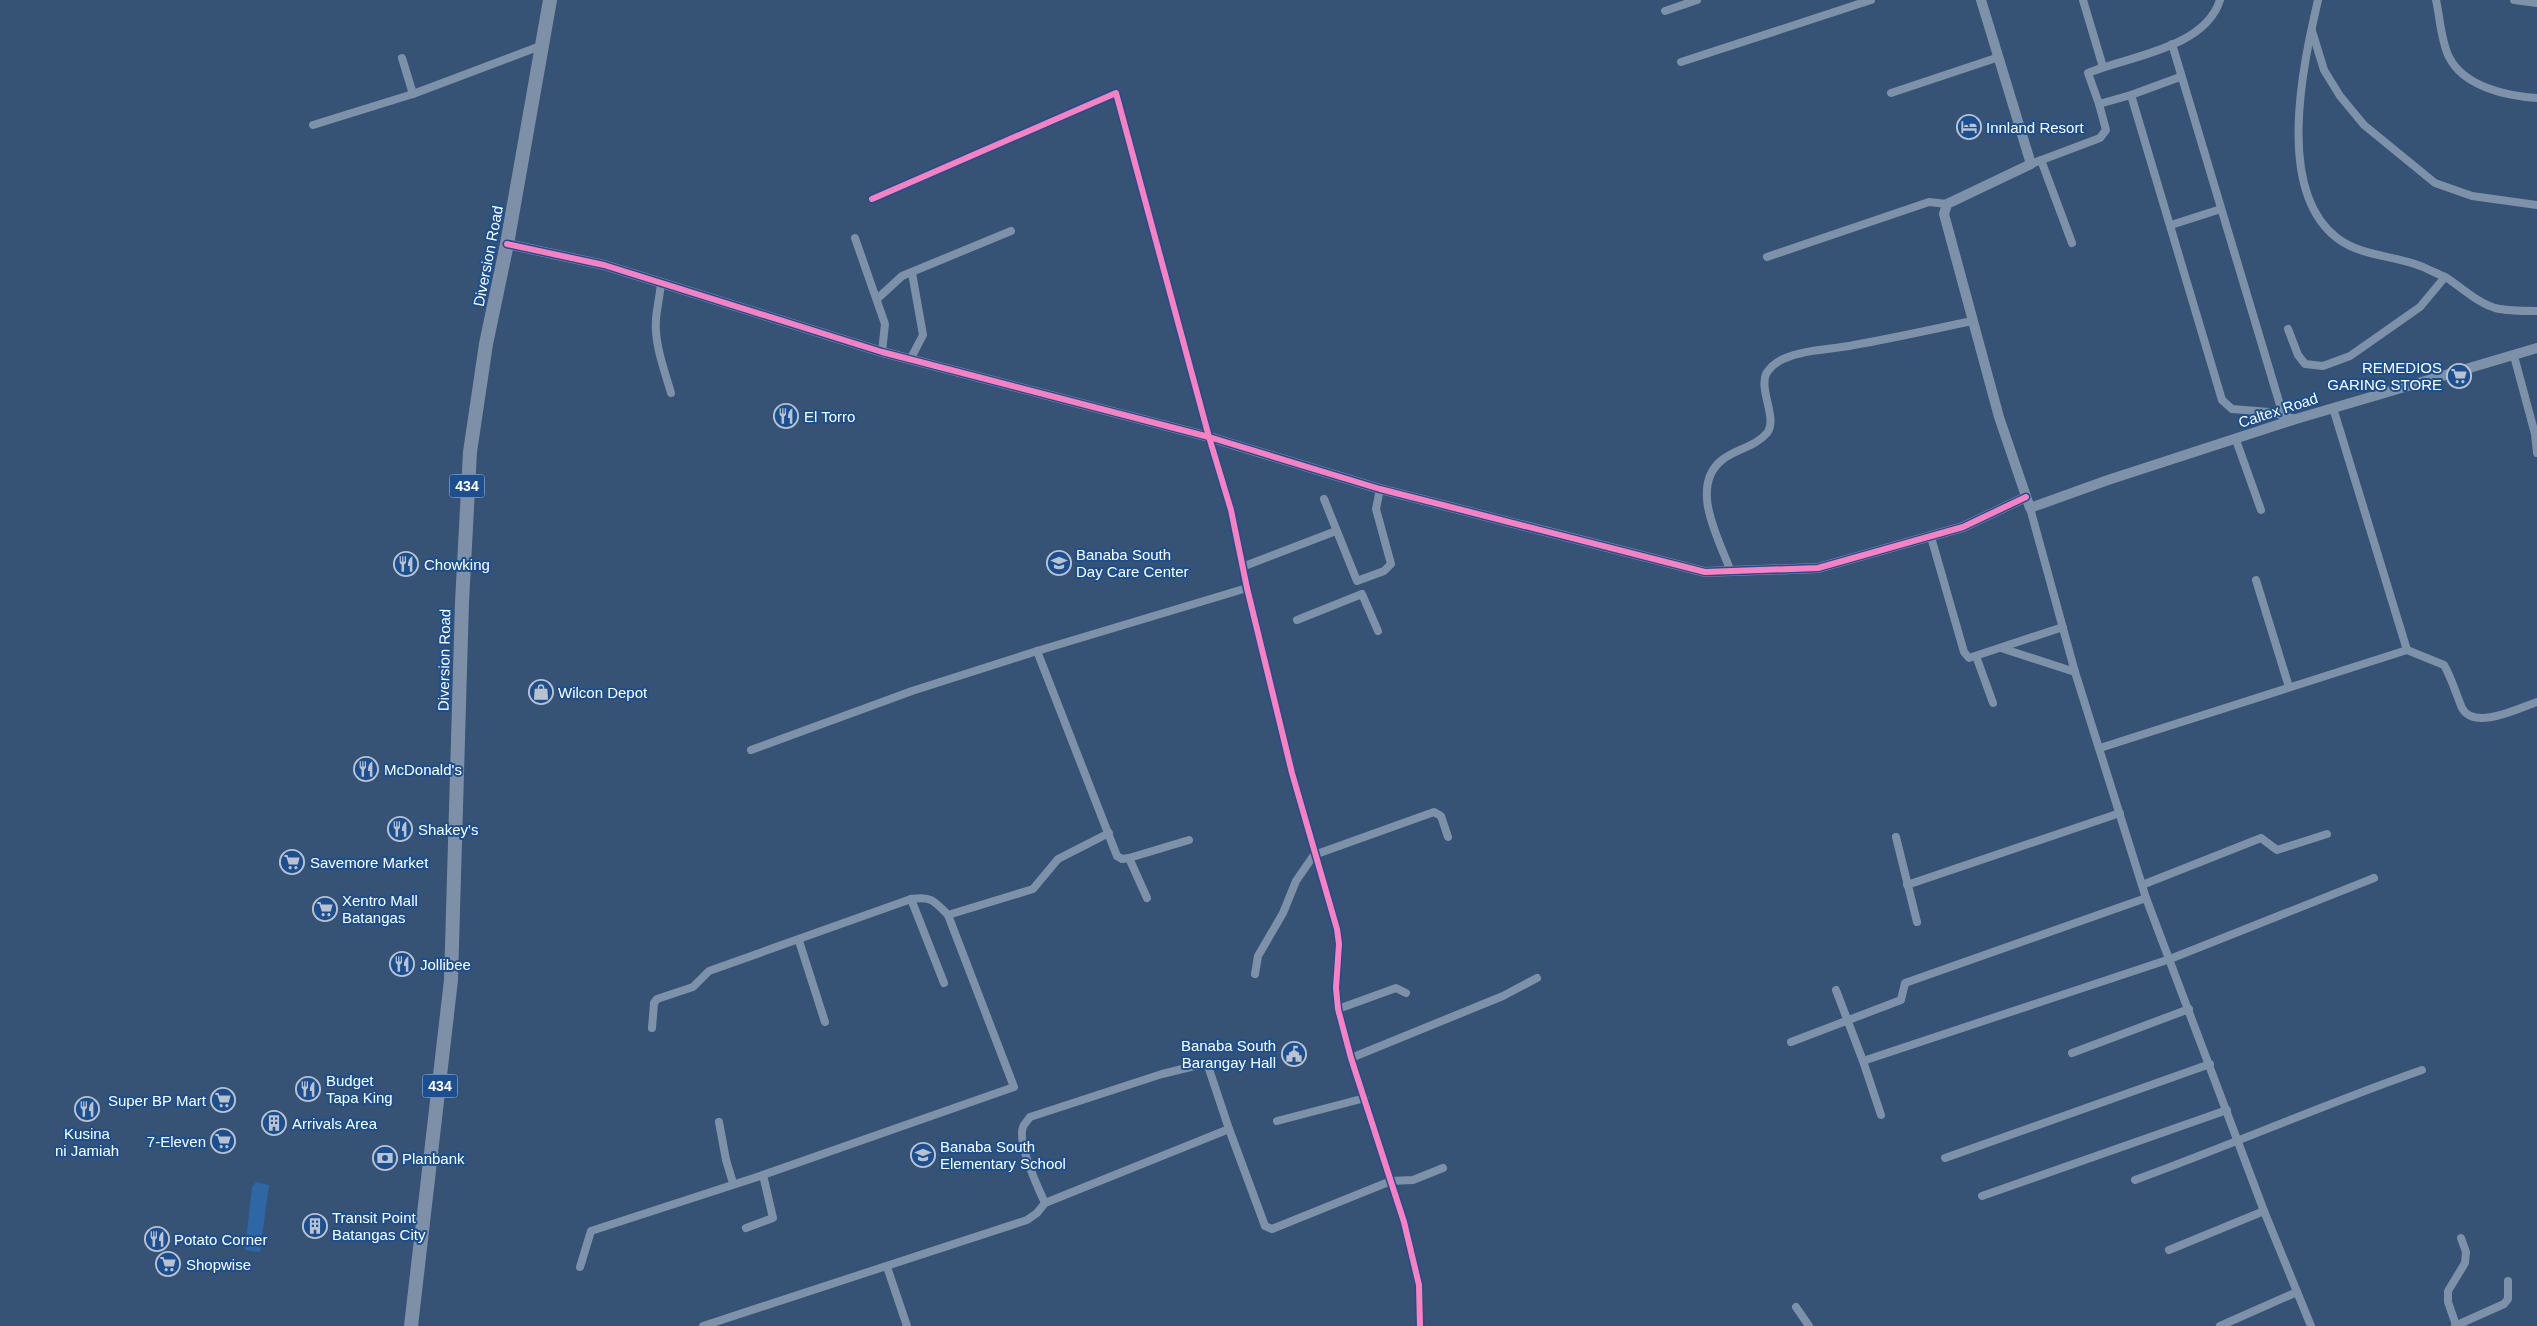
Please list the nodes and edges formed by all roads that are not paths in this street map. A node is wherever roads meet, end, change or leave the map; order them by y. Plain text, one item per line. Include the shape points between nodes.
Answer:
1 (550, 0) edge
2 (1698, 0) edge
3 (1871, 0) edge
4 (1981, 0) edge
5 (2083, 0) edge
6 (2220, 0) edge
7 (2318, 0) edge
8 (2436, 0) edge
9 (2514, 0) edge
10 (2537, 3) edge
11 (1665, 11) dead end
12 (2311, 30) junction
13 (2172, 44) junction
14 (543, 45) junction
15 (1998, 57) junction
16 (402, 58) dead end
17 (1681, 62) dead end
18 (2104, 66) junction
19 (2180, 77) junction
20 (1891, 93) dead end
21 (413, 94) junction
22 (2131, 95) junction
23 (2537, 98) edge
24 (2099, 104) junction
25 (313, 125) dead end
26 (2036, 162) junction
27 (872, 199) dead end
28 (1947, 204) junction
29 (2537, 205) edge
30 (2221, 209) junction
31 (2171, 225) junction
32 (1011, 231) dead end
33 (854, 238) dead end
34 (2072, 243) dead end
35 (507, 244) junction
36 (1767, 257) dead end
37 (912, 273) junction
38 (2445, 277) junction
39 (661, 283) junction
40 (877, 299) junction
41 (2537, 311) edge
42 (1973, 321) junction
43 (2288, 329) dead end
44 (2537, 348) edge
45 (882, 352) junction
46 (2514, 356) junction
47 (910, 360) junction
48 (671, 393) dead end
49 (2333, 408) junction
50 (2283, 415) junction
51 (2296, 419) junction
52 (1209, 436) junction
53 (2236, 440) junction
54 (2537, 453) edge
55 (1380, 489) junction
56 (2026, 497) junction
57 (1324, 499) dead end
58 (2030, 508) junction
59 (2261, 510) dead end
60 (1336, 532) junction
61 (1931, 537) junction
62 (1242, 567) junction
63 (1731, 572) junction
64 (2256, 580) dead end
65 (1357, 581) junction
66 (1247, 588) junction
67 (1362, 594) junction
68 (1297, 620) dead end
69 (2063, 627) junction
70 (1378, 631) dead end
71 (2001, 648) junction
72 (1037, 650) junction
73 (2407, 650) junction
74 (1976, 656) junction
75 (2075, 672) junction
76 (2289, 687) junction
77 (2537, 702) edge
78 (1993, 703) dead end
79 (2100, 748) junction
80 (751, 750) dead end
81 (2120, 813) junction
82 (1109, 834) junction
83 (2327, 834) dead end
84 (1448, 837) dead end
85 (1896, 837) dead end
86 (1189, 840) dead end
87 (1314, 855) junction
88 (1129, 858) junction
89 (2374, 878) dead end
90 (2142, 884) junction
91 (1907, 885) junction
92 (1147, 898) dead end
93 (2146, 898) junction
94 (911, 899) junction
95 (948, 915) junction
96 (1917, 922) dead end
97 (799, 941) junction
98 (2170, 959) junction
99 (1255, 974) dead end
100 (1537, 978) dead end
101 (944, 983) dead end
102 (1836, 990) dead end
103 (1406, 993) dead end
104 (1338, 1009) junction
105 (2190, 1009) junction
106 (1848, 1021) junction
107 (825, 1022) dead end
108 (652, 1028) dead end
109 (1790, 1042) dead end
110 (2072, 1053) dead end
111 (1351, 1058) junction
112 (1863, 1061) junction
113 (2210, 1064) junction
114 (2422, 1070) dead end
115 (1364, 1098) junction
116 (2227, 1110) junction
117 (1881, 1115) dead end
118 (1277, 1121) dead end
119 (719, 1122) dead end
120 (1228, 1130) junction
121 (2239, 1142) junction
122 (1945, 1158) dead end
123 (1443, 1168) dead end
124 (763, 1175) junction
125 (2135, 1180) dead end
126 (1391, 1182) junction
127 (733, 1183) junction
128 (1982, 1196) dead end
129 (1044, 1203) junction
130 (2264, 1211) junction
131 (746, 1228) dead end
132 (2461, 1238) dead end
133 (2169, 1250) dead end
134 (580, 1267) dead end
135 (888, 1267) junction
136 (2508, 1281) dead end
137 (2297, 1292) junction
138 (1796, 1307) dead end
139 (411, 1326) edge
140 (703, 1326) edge
141 (907, 1326) edge
142 (1420, 1326) edge
143 (1810, 1326) edge
144 (2220, 1326) edge
145 (2311, 1326) edge
146 (2455, 1326) edge

1 - 14 highway, Diversion Road / 434
2 - 11 street
3 - 17 street
4 - 15 street
5 - 18 street
6 - 13 street via 2210,21 2197,33
7 - 12 street
8 - 23 street via 2448,56 2457,70 2473,81 2510,96
9 - 10 street
12 - 29 street via 2324,70 2340,96 2364,125 2435,183 2472,196
12 - 38 street via 2301,93 2300,132 2302,181 2316,216 2338,238 2370,254 2414,263
13 - 18 street
13 - 19 street
14 - 21 street
14 - 35 highway, Diversion Road / 434
15 - 20 street
15 - 26 street
16 - 21 street
18 - 24 street via 2088,73
19 - 22 street
19 - 30 street
21 - 25 street
22 - 24 street
22 - 31 street
24 - 26 street via 2105,134
26 - 28 street
26 - 34 street
27 - 52 street via 1116,93
28 - 36 street via 1929,202
28 - 42 street via 1944,214
30 - 31 street
30 - 50 street
31 - 50 street via 2225,406
32 - 37 street
33 - 40 street
35 - 39 street
35 - 139 highway, Diversion Road / 434 via 486,344 470,452 462,602 451,980
37 - 40 street via 894,280
37 - 47 street via 922,335
38 - 41 street via 2495,308
38 - 43 street via 2420,307 2350,356 2323,366 2305,364 2298,356
39 - 45 street
39 - 48 street via 656,325 660,357
40 - 45 street via 884,324
42 - 56 street via 1999,417
42 - 63 street via 1806,352 1773,365 1766,374 1764,391 1771,422 1768,432 1754,444 1722,460 1707,482 1706,501
44 - 46 street, Caltex Road
45 - 47 street
46 - 49 street, Caltex Road
46 - 54 street
47 - 52 street
49 - 51 street, Caltex Road
49 - 73 street
50 - 51 street
51 - 53 street, Caltex Road
52 - 55 street
52 - 62 street via 1231,510
53 - 58 street, Caltex Road
53 - 59 street
55 - 63 street via 1653,560 1705,572
55 - 65 street via 1376,509 1391,564 1384,571
56 - 58 street
56 - 61 street via 1963,527
57 - 60 street
58 - 69 street
60 - 62 street
60 - 65 street
61 - 63 street via 1818,568
61 - 74 street via 1964,652 1969,658
62 - 66 street
64 - 76 street
65 - 67 street
66 - 72 street
66 - 87 street
67 - 68 street
67 - 70 street
69 - 71 street
69 - 75 street
71 - 74 street
71 - 75 street
72 - 80 street via 912,691
72 - 82 street
73 - 76 street
73 - 77 street via 2444,665 2463,710 2475,719 2488,719
74 - 78 street
75 - 79 street
76 - 79 street
79 - 81 street
81 - 90 street
81 - 91 street
82 - 88 street via 1117,856
82 - 95 street via 1058,859 1032,889
83 - 90 street via 2277,850 2261,838
84 - 87 street via 1441,816 1434,812
85 - 91 street
86 - 88 street
87 - 99 street via 1296,881 1283,913 1258,956
87 - 104 street via 1337,929
88 - 92 street
89 - 98 street
90 - 93 street
91 - 96 street
93 - 98 street
93 - 106 street via 1905,984 1900,1000
94 - 95 street via 925,897 933,900
94 - 97 street
94 - 101 street
95 - 124 street via 1014,1086
97 - 107 street
97 - 108 street via 709,971 693,987 657,999
98 - 105 street
98 - 112 street
100 - 111 street via 1503,996
102 - 106 street
103 - 104 street via 1396,988
104 - 111 street
105 - 110 street
105 - 113 street
106 - 109 street
106 - 112 street
111 - 115 street
112 - 117 street
113 - 116 street
113 - 122 street
114 - 121 street via 2330,1103
115 - 118 street
115 - 126 street
116 - 121 street
116 - 128 street
119 - 127 street
120 - 126 street via 1268,1228
120 - 129 street
120 - 129 street via 1207,1063 1046,1110 1030,1117 1023,1127 1030,1167
121 - 125 street
121 - 130 street
123 - 126 street via 1413,1180
124 - 127 street
124 - 131 street via 773,1218
126 - 142 street via 1419,1285
127 - 134 street via 591,1231
129 - 135 street via 1027,1220
130 - 133 street
130 - 137 street
132 - 146 street via 2466,1252 2465,1263 2448,1291
135 - 140 street
135 - 141 street
136 - 146 street via 2508,1299 2504,1304
137 - 144 street
137 - 145 street
138 - 143 street

